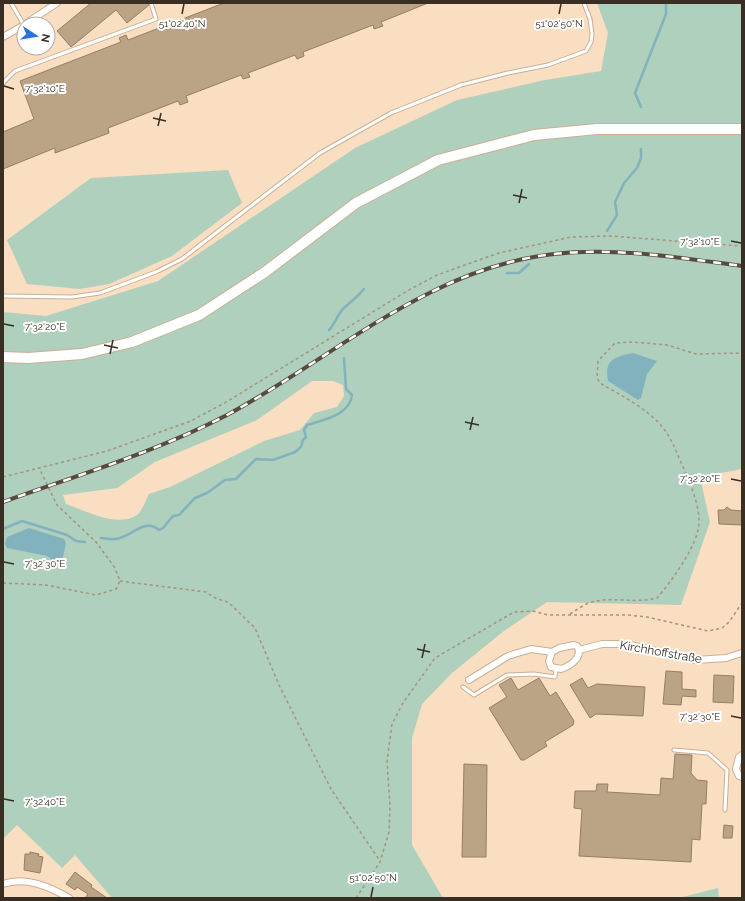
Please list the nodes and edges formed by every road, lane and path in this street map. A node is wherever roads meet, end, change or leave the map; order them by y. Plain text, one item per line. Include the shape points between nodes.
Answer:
1 (11, 3) edge
2 (57, 3) edge
3 (151, 3) edge
4 (584, 3) edge
5 (20, 16) edge
6 (37, 16) edge
7 (16, 29) edge
8 (3, 37) edge
9 (3, 82) edge
10 (742, 129) edge
11 (742, 246) edge
12 (3, 296) edge
13 (742, 353) edge
14 (3, 357) edge
15 (39, 468) junction
16 (3, 477) edge
17 (120, 581) junction
18 (3, 583) edge
19 (742, 603) edge
20 (568, 615) junction
21 (580, 650) junction
22 (552, 652) junction
23 (742, 653) edge
24 (556, 669) junction
25 (469, 680) dead end
26 (463, 687) dead end
27 (674, 750) dead end
28 (742, 755) edge
29 (736, 769) junction
30 (728, 770) junction
31 (742, 777) edge
32 (725, 810) dead end
33 (380, 862) junction
34 (3, 884) edge
35 (69, 898) edge
36 (356, 898) edge

1 - 5 lane
2 - 6 street
3 - 9 lane via 156,19 15,71
4 - 12 lane via 592,34 586,51 548,66 461,85 391,113 320,153 182,259 156,272 100,293 72,297
7 - 8 street
10 - 14 main road via 597,129 542,134 438,160 356,203 265,272 199,315 132,342 82,354
11 - 15 path via 610,236 571,237 499,253 437,275 407,290 228,401 191,421 107,451
13 - 20 path via 696,354 667,345 623,342 615,343 598,361 597,378 600,383 645,410 659,423 675,447 691,485 699,521 689,551 657,598 590,602
15 - 16 path
15 - 17 path via 57,505 96,542 115,568
17 - 18 path via 116,589 96,595 46,585
17 - 33 path via 206,592 228,602 255,628 279,685 331,789
19 - 20 path via 730,622 722,628 712,630 640,616
20 - 33 path via 548,615 533,611 514,612 435,658 403,703 392,724 387,761 389,832
21 - 22 street, Kirchhoffstraße via 574,645
21 - 23 street, Kirchhoffstraße via 602,644 617,644 705,660
21 - 24 street via 571,664
22 - 24 street via 549,661 551,667
22 - 25 street, Kirchhoffstraße via 531,649 508,656
24 - 26 lane via 555,677 534,674 507,675 474,695
27 - 30 lane via 708,753
28 - 29 street
29 - 30 lane
29 - 31 street
30 - 32 lane
33 - 36 path
34 - 35 street via 20,881 40,884

